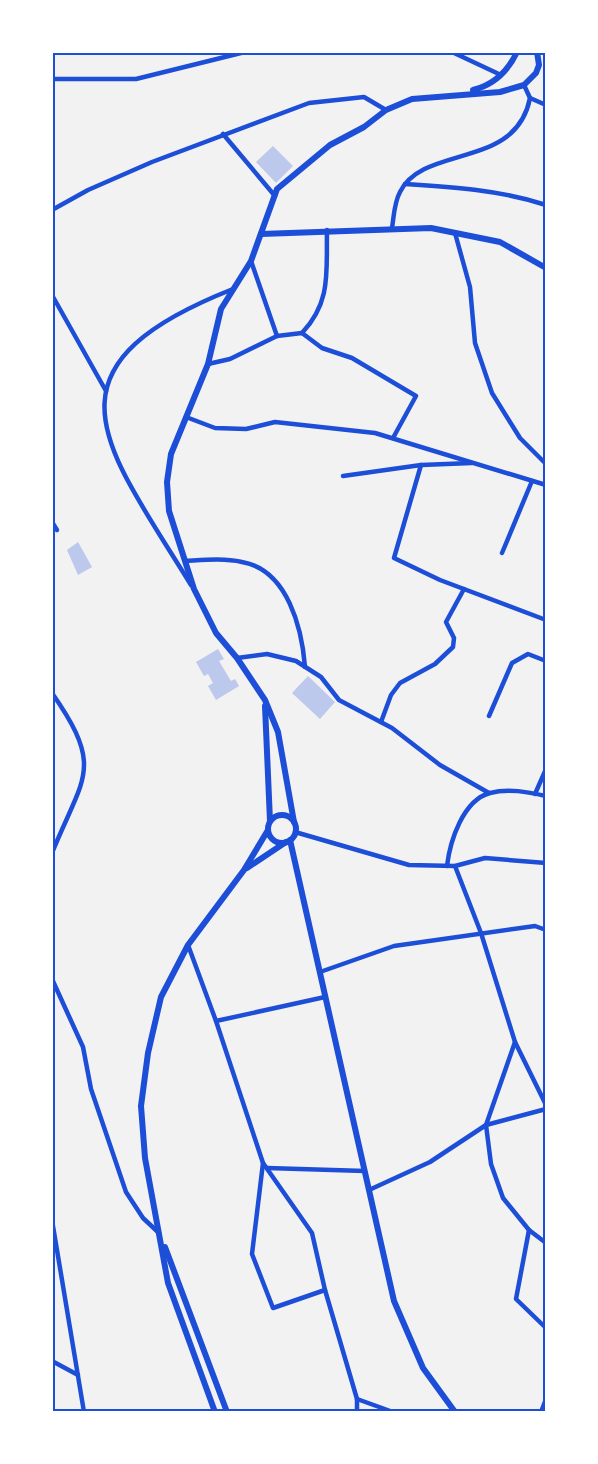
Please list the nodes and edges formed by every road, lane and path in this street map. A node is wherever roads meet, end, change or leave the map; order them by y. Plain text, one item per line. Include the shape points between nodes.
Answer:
1 (245, 52) edge
2 (452, 52) edge
3 (517, 52) edge
4 (539, 54) edge
5 (501, 75) junction
6 (52, 79) edge
7 (524, 85) junction
8 (460, 93) junction
9 (530, 98) junction
10 (546, 105) edge
11 (386, 110) junction
12 (223, 134) junction
13 (405, 184) junction
14 (275, 196) junction
15 (546, 205) edge
16 (52, 210) edge
17 (392, 228) junction
18 (327, 230) junction
19 (455, 233) junction
20 (261, 234) junction
21 (251, 261) junction
22 (546, 268) edge
23 (233, 288) junction
24 (52, 295) edge
25 (302, 333) junction
26 (277, 336) junction
27 (208, 364) junction
28 (106, 391) junction
29 (186, 417) junction
30 (393, 438) junction
31 (475, 463) junction
32 (546, 464) edge
33 (421, 465) junction
34 (343, 476) dead end
35 (532, 481) junction
36 (546, 485) edge
37 (52, 522) edge
38 (57, 530) dead end
39 (502, 554) dead end
40 (185, 561) junction
41 (194, 589) junction
42 (465, 589) junction
43 (546, 620) edge
44 (237, 658) junction
45 (546, 661) edge
46 (305, 667) junction
47 (52, 693) edge
48 (265, 700) junction
49 (489, 716) dead end
50 (381, 722) junction
51 (546, 769) edge
52 (489, 793) junction
53 (535, 794) junction
54 (546, 796) edge
55 (270, 821) junction
56 (294, 822) junction
57 (268, 830) junction
58 (296, 832) junction
59 (288, 841) junction
60 (52, 853) edge
61 (546, 863) edge
62 (447, 866) junction
63 (455, 866) junction
64 (244, 870) junction
65 (546, 930) edge
66 (482, 933) junction
67 (188, 945) junction
68 (320, 972) junction
69 (52, 979) edge
70 (325, 997) junction
71 (216, 1021) junction
72 (515, 1042) junction
73 (546, 1107) edge
74 (486, 1125) junction
75 (265, 1165) junction
76 (365, 1171) junction
77 (369, 1190) junction
78 (52, 1220) edge
79 (529, 1230) junction
80 (159, 1233) junction
81 (546, 1243) edge
82 (325, 1290) junction
83 (546, 1328) edge
84 (52, 1361) edge
85 (78, 1375) junction
86 (357, 1398) junction
87 (546, 1399) edge
88 (84, 1412) edge
89 (215, 1412) edge
90 (227, 1412) edge
91 (357, 1412) edge
92 (393, 1412) edge
93 (455, 1412) edge
94 (541, 1412) edge

1 - 6 street via 136,80
2 - 5 street
3 - 5 street
4 - 7 street via 536,73
5 - 8 street via 480,88
7 - 8 street via 500,92
7 - 9 street
8 - 11 street via 412,99
9 - 10 street
9 - 13 street via 519,124 505,138 424,170
11 - 12 street via 364,97 309,103
11 - 14 street via 293,173
12 - 14 street
12 - 16 street via 88,190
13 - 15 street via 464,188
13 - 17 street via 395,206
14 - 20 street
17 - 18 street
17 - 19 street via 431,228
18 - 20 street
18 - 25 street via 324,301
19 - 22 street via 500,242
19 - 32 street via 470,287 475,343 492,393 520,438
20 - 21 street
21 - 23 street
21 - 26 street
23 - 27 street via 220,309
23 - 28 street via 188,307 126,350
24 - 28 street
25 - 26 street
25 - 30 street via 322,348 352,358 416,396
26 - 27 street
27 - 29 street
28 - 41 street via 104,422 118,465
29 - 30 street via 215,428 246,429 275,422 339,427
29 - 40 street via 171,454 167,482 169,511
30 - 31 street
31 - 33 street
31 - 35 street
33 - 34 street
33 - 42 street via 394,558
35 - 36 street
35 - 39 street
37 - 38 street
40 - 41 street
40 - 46 street via 244,562 272,579 295,615 303,640
41 - 44 street via 216,633
42 - 43 street
42 - 50 street via 446,622 454,638 453,647 435,664 400,683
44 - 46 street via 267,654
44 - 48 street
45 - 49 street via 528,654 512,663
46 - 50 street via 321,677 339,700
47 - 60 street via 82,745 86,768
48 - 55 street
48 - 56 street via 278,732
50 - 52 street via 440,765
51 - 53 street
52 - 53 street
52 - 62 street via 458,824
53 - 54 street
55 - 56 street via 283,815
55 - 57 street
56 - 58 street
57 - 59 street via 277,842
57 - 64 street
58 - 59 street
58 - 62 street via 409,866
59 - 64 street
59 - 68 street
61 - 63 street via 486,858
62 - 63 street
63 - 66 street
64 - 67 street
65 - 66 street via 535,926
66 - 68 street via 394,946
66 - 72 street
67 - 71 street
67 - 80 street via 161,997 141,1106 145,1158
68 - 70 street
69 - 80 street via 83,1047 91,1089 126,1192 143,1218
70 - 71 street
70 - 76 street
71 - 75 street
72 - 73 street
72 - 74 street
73 - 74 street
74 - 77 street via 430,1162
74 - 79 street via 491,1164 503,1198
75 - 76 street
75 - 82 street via 312,1233
75 - 82 street via 252,1254 273,1308
76 - 77 street
77 - 93 street via 394,1301 423,1368
78 - 85 street
79 - 81 street
79 - 83 street via 516,1299
80 - 89 street via 168,1283
80 - 90 street
82 - 86 street
84 - 85 street
85 - 88 street
86 - 91 street
86 - 92 street
87 - 94 street

